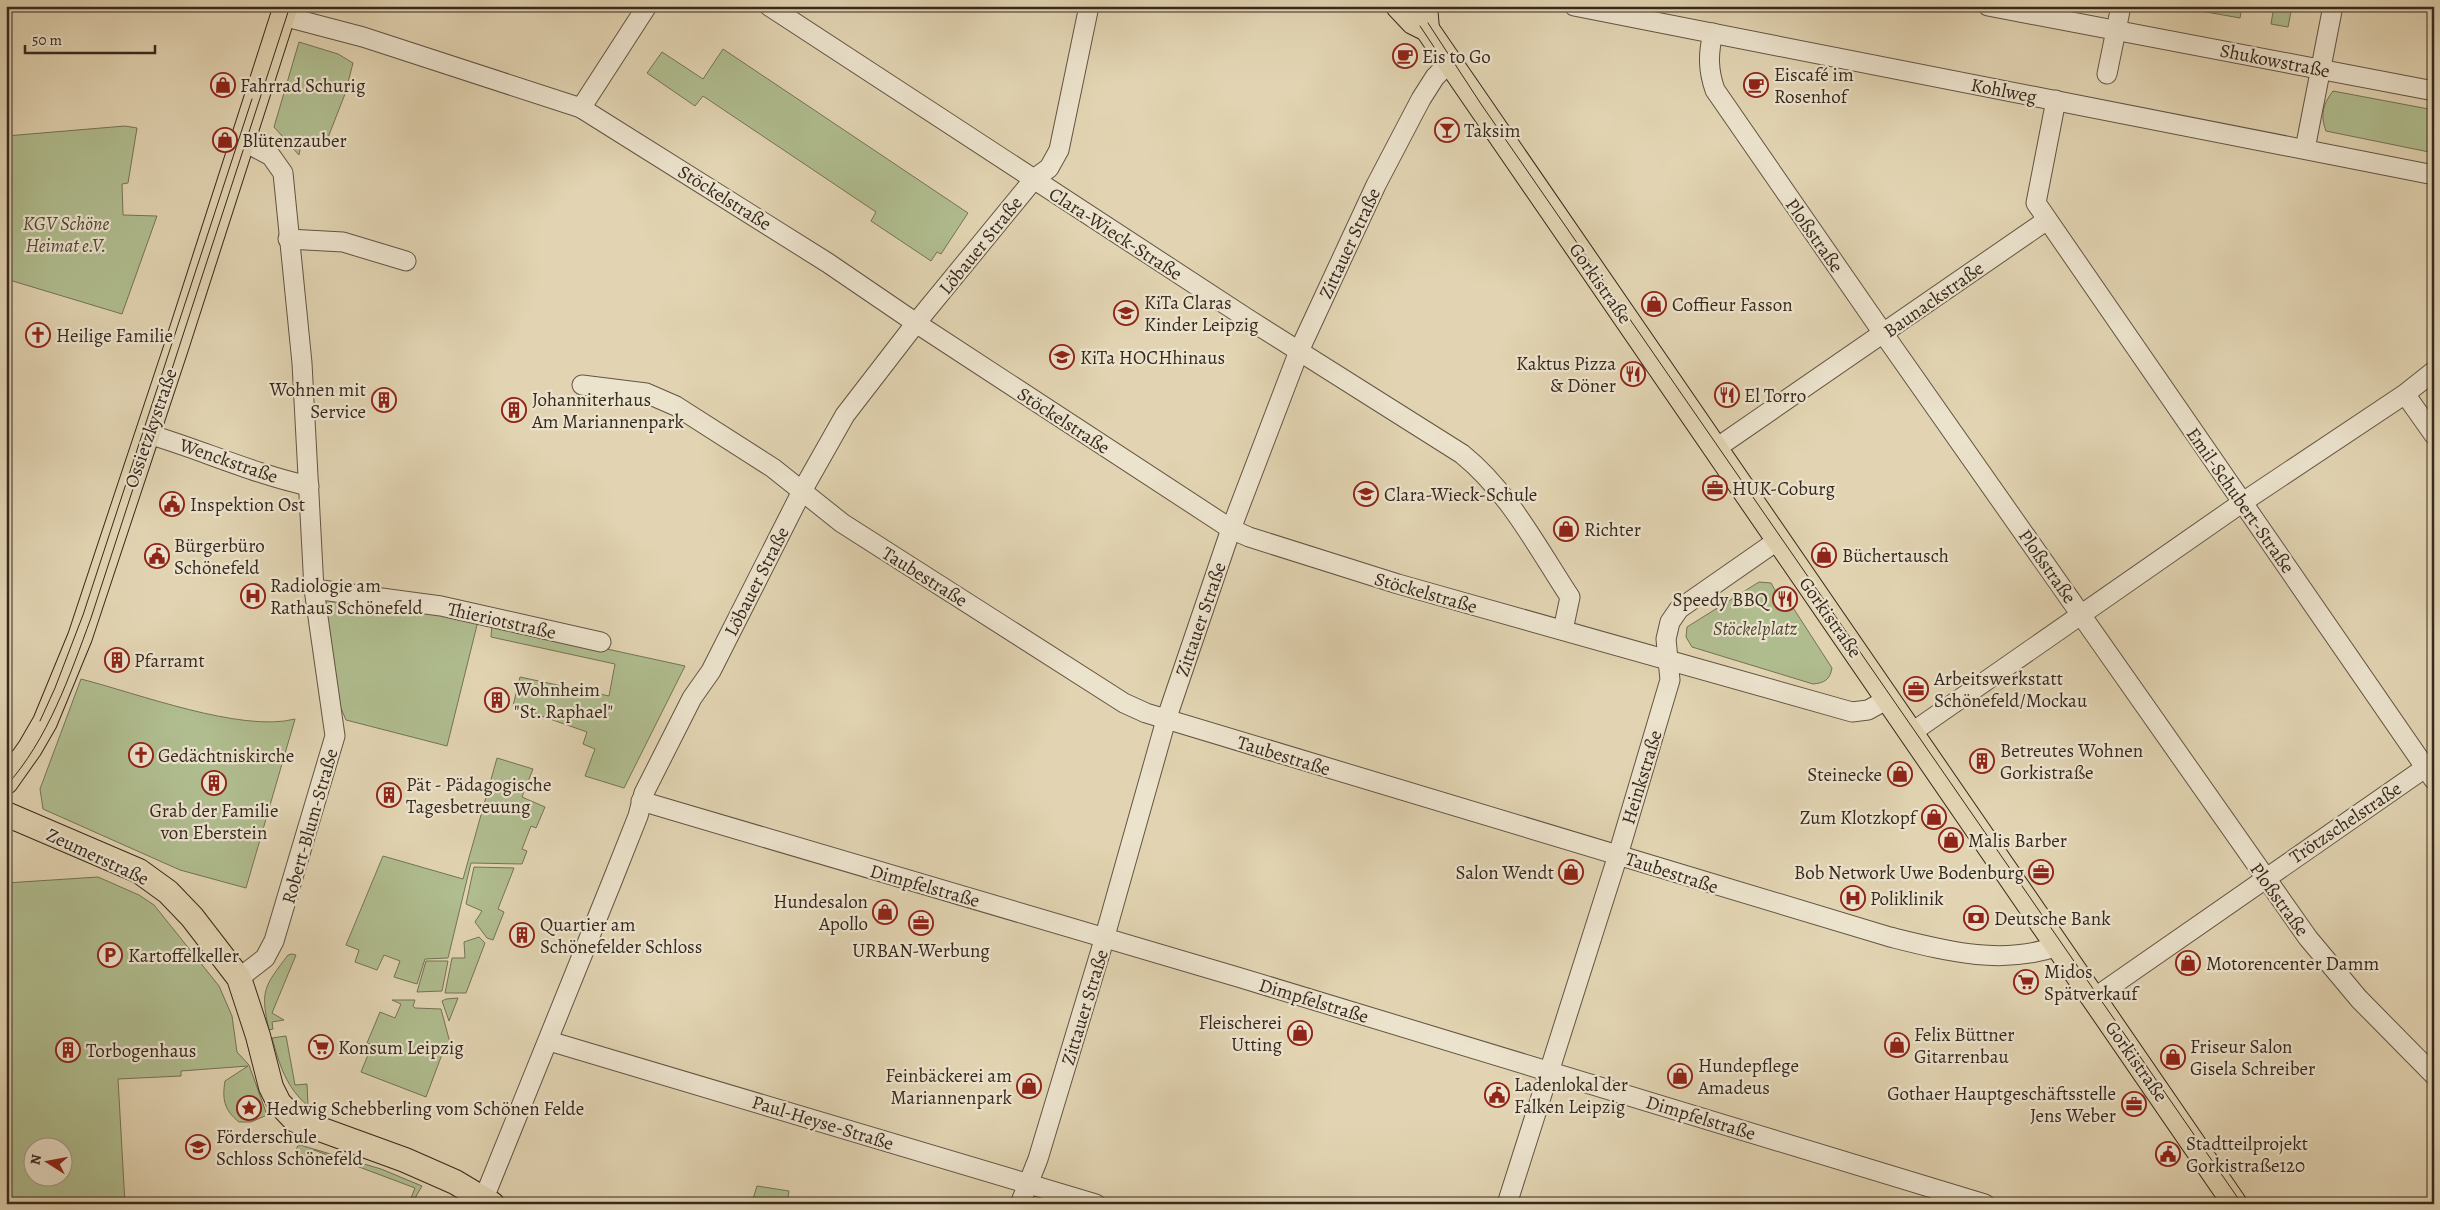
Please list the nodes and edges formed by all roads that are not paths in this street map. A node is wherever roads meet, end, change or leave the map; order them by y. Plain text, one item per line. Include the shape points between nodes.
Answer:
1 (647, 6) edge
2 (769, 6) edge
3 (1089, 6) edge
4 (1398, 6) edge
5 (1574, 6) edge
6 (1988, 6) edge
7 (2121, 6) edge
8 (2333, 6) edge
9 (285, 11) edge
10 (1426, 18) edge
11 (2116, 31) junction
12 (1714, 33) junction
13 (1449, 62) junction
14 (2320, 69) junction
15 (2107, 74) dead end
16 (2434, 91) edge
17 (2056, 100) junction
18 (581, 108) junction
19 (243, 141) junction
20 (2305, 149) junction
21 (2434, 175) edge
22 (1034, 179) junction
23 (2047, 220) junction
24 (288, 239) junction
25 (406, 261) dead end
26 (916, 323) junction
27 (1883, 334) junction
28 (1299, 351) junction
29 (2434, 371) edge
30 (582, 385) dead end
31 (2405, 394) junction
32 (148, 434) junction
33 (2434, 435) edge
34 (1715, 449) junction
35 (309, 486) junction
36 (802, 491) junction
37 (2243, 502) junction
38 (1231, 529) junction
39 (1778, 540) junction
40 (314, 589) junction
41 (2082, 614) junction
42 (1563, 630) junction
43 (601, 642) dead end
44 (1670, 659) junction
45 (1888, 699) junction
46 (1166, 720) junction
47 (1911, 733) junction
48 (2430, 774) edge
49 (6, 782) edge
50 (640, 801) junction
51 (6, 814) edge
52 (1618, 855) junction
53 (2264, 878) junction
54 (1105, 938) junction
55 (2058, 946) junction
56 (239, 978) junction
57 (2094, 998) junction
58 (549, 1041) junction
59 (1548, 1070) junction
60 (2434, 1075) edge
61 (1027, 1183) junction
62 (488, 1201) edge
63 (1020, 1204) edge
64 (1096, 1204) edge
65 (1507, 1204) edge
66 (1985, 1204) edge
67 (2235, 1204) edge

1 - 18 street
2 - 22 street, Clara-Wieck-Straße
3 - 22 street, Löbauer Straße via 1059,150 1049,168
4 - 10 main road, Gorkistraße via 1413,22
5 - 12 street, Kohlweg
6 - 11 street, Shukowstraße
7 - 11 street
8 - 14 street
9 - 18 street, Stöckelstraße
9 - 19 main road, Ossietzkystraße
10 - 13 main road, Gorkistraße
11 - 14 street, Shukowstraße
11 - 15 street
12 - 17 street, Kohlweg
12 - 27 street, Ploßstraße via 1709,52 1709,73 1715,90
13 - 28 street, Zittauer Straße via 1421,99 1376,185
13 - 34 main road, Gorkistraße
14 - 16 street, Shukowstraße
14 - 20 street
17 - 20 street, Kohlweg
17 - 23 street via 2036,202
18 - 26 street, Stöckelstraße via 737,204
19 - 24 street, Robert-Blum-Straße via 271,156 283,173
19 - 32 main road, Ossietzkystraße
20 - 21 street, Kohlweg
22 - 26 street, Löbauer Straße
22 - 28 street, Clara-Wieck-Straße
23 - 27 street, Baunackstraße
23 - 37 street, Emil-Schubert-Straße
24 - 25 street via 343,242
24 - 35 street, Robert-Blum-Straße via 302,363
26 - 36 street, Löbauer Straße via 845,415
26 - 38 street, Stöckelstraße
27 - 34 street, Baunackstraße
27 - 41 street, Ploßstraße
28 - 38 street, Zittauer Straße
28 - 42 street, Clara-Wieck-Straße via 1462,454 1484,472 1507,500 1570,597
29 - 31 street
30 - 36 street, Taubestraße via 646,393 676,406 773,468
31 - 33 street
31 - 37 street
32 - 35 street, Wenckstraße
32 - 49 main road, Ossietzkystraße via 63,681 30,748
34 - 39 main road, Gorkistraße
35 - 40 street, Robert-Blum-Straße
36 - 46 street, Taubestraße via 842,523 1136,710
36 - 50 street, Löbauer Straße via 711,671 692,698
37 - 41 street
37 - 48 street, Emil-Schubert-Straße
38 - 42 street, Stöckelstraße via 1317,560
38 - 46 street, Zittauer Straße
39 - 44 street, Heinkstraße via 1679,609 1670,622 1666,639
39 - 45 main road, Gorkistraße
40 - 43 street, Thieriotstraße via 441,606
40 - 56 street, Robert-Blum-Straße via 335,736 274,940 265,958
41 - 47 street
41 - 53 street, Ploßstraße
42 - 44 street, Stöckelstraße
44 - 45 street, Stöckelstraße via 1852,712 1868,710
44 - 52 street, Heinkstraße via 1670,680
45 - 47 main road, Gorkistraße
46 - 52 street, Taubestraße
46 - 54 street, Zittauer Straße
47 - 55 main road, Gorkistraße
48 - 53 street, Trötzschelstraße
50 - 54 street, Dimpfelstraße
50 - 58 street, Löbauer Straße via 638,816
51 - 56 main road, Zeumerstraße via 140,871 192,916
52 - 55 street, Taubestraße via 1777,905 1946,951 2009,957 2034,954
52 - 59 street, Heinkstraße
53 - 57 street, Trötzschelstraße
53 - 60 street, Ploßstraße via 2333,970
54 - 59 street, Dimpfelstraße
54 - 61 street, Zittauer Straße via 1038,1160
55 - 57 main road, Gorkistraße
56 - 62 main road, Zeumerstraße via 270,1087 278,1103 295,1120 405,1160
57 - 67 main road, Gorkistraße
58 - 61 street, Paul-Heyse-Straße
58 - 62 street, Löbauer Straße
59 - 65 street, Heinkstraße
59 - 66 street, Dimpfelstraße
61 - 63 street, Zittauer Straße
61 - 64 street, Paul-Heyse-Straße

